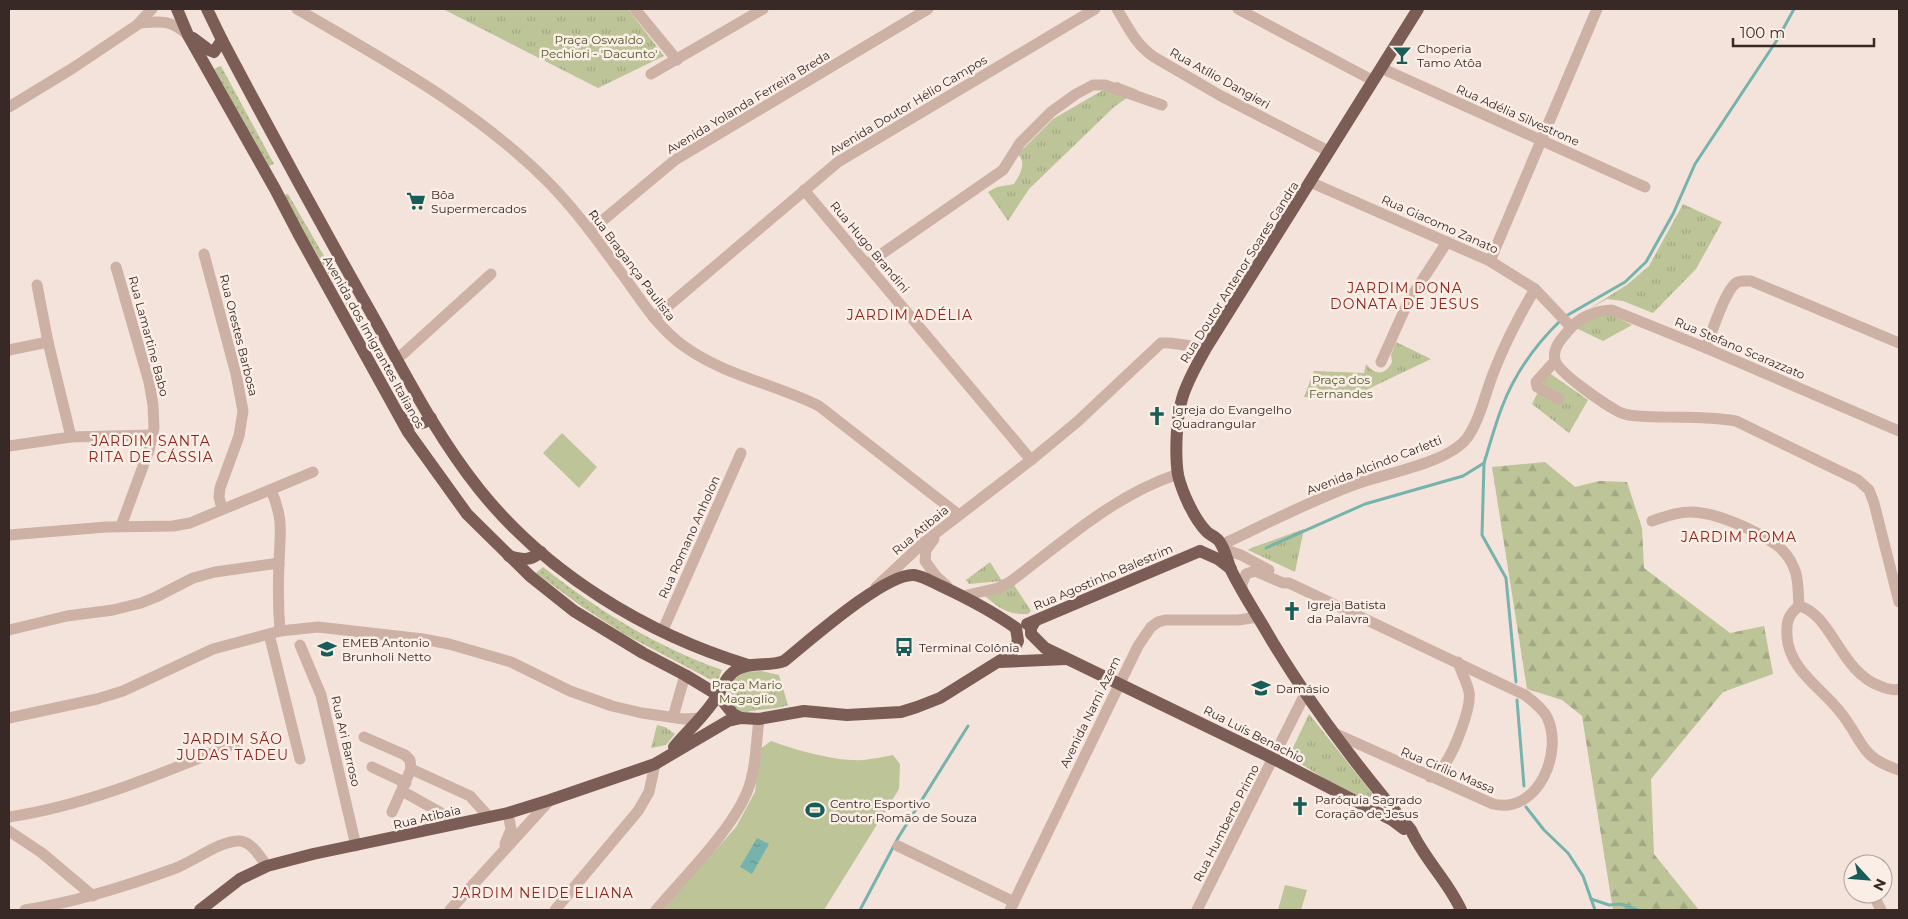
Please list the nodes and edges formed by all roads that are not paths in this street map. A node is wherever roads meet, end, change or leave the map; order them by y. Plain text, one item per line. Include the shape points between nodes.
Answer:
1 (152, 9) edge
2 (176, 9) edge
3 (207, 9) edge
4 (297, 9) edge
5 (634, 9) edge
6 (763, 9) edge
7 (928, 9) edge
8 (1096, 9) edge
9 (1117, 9) edge
10 (1238, 9) edge
11 (1418, 9) edge
12 (1598, 9) edge
13 (140, 23) junction
14 (188, 35) junction
15 (222, 40) junction
16 (677, 60) junction
17 (1381, 68) junction
18 (650, 74) dead end
19 (1372, 80) junction
20 (1162, 105) dead end
21 (9, 107) edge
22 (1542, 141) junction
23 (1328, 151) junction
24 (297, 180) junction
25 (1310, 182) junction
26 (1644, 187) dead end
27 (275, 189) junction
28 (804, 190) junction
29 (590, 231) junction
30 (1447, 242) junction
31 (204, 254) dead end
32 (1490, 261) junction
33 (867, 264) junction
34 (116, 267) dead end
35 (491, 274) dead end
36 (37, 286) dead end
37 (1535, 289) junction
38 (654, 318) junction
39 (1569, 324) junction
40 (48, 342) junction
41 (1899, 343) edge
42 (1206, 348) junction
43 (1706, 348) junction
44 (9, 350) edge
45 (397, 358) junction
46 (1555, 361) junction
47 (1381, 362) dead end
48 (1559, 399) dead end
49 (400, 416) junction
50 (431, 418) junction
51 (1899, 430) edge
52 (153, 434) junction
53 (71, 437) junction
54 (9, 446) edge
55 (740, 453) dead end
56 (1031, 460) junction
57 (313, 472) dead end
58 (1178, 474) junction
59 (270, 490) junction
60 (222, 509) junction
61 (959, 515) junction
62 (1652, 521) dead end
63 (121, 526) junction
64 (1206, 531) junction
65 (939, 532) junction
66 (9, 535) edge
67 (1222, 547) junction
68 (1200, 551) junction
69 (541, 552) junction
70 (509, 556) junction
71 (279, 563) junction
72 (1231, 570) junction
73 (1289, 583) junction
74 (873, 590) junction
75 (1242, 591) junction
76 (959, 594) junction
77 (1899, 602) edge
78 (1799, 606) junction
79 (1258, 617) junction
80 (1035, 621) junction
81 (1016, 628) junction
82 (9, 630) edge
83 (275, 632) junction
84 (662, 632) junction
85 (300, 645) dead end
86 (1068, 659) junction
87 (998, 662) junction
88 (1458, 662) junction
89 (748, 665) junction
90 (685, 674) junction
91 (1119, 682) junction
92 (1899, 690) edge
93 (1305, 694) junction
94 (718, 695) junction
95 (642, 713) junction
96 (673, 717) junction
97 (9, 718) edge
98 (735, 719) junction
99 (759, 719) junction
100 (698, 722) junction
101 (1332, 733) junction
102 (364, 737) dead end
103 (239, 742) dead end
104 (1274, 759) junction
105 (300, 760) dead end
106 (660, 760) junction
107 (372, 767) dead end
108 (411, 769) junction
109 (1899, 770) edge
110 (1430, 777) junction
111 (404, 787) junction
112 (1383, 795) junction
113 (550, 800) junction
114 (1360, 804) junction
115 (392, 812) dead end
116 (508, 813) junction
117 (488, 816) junction
118 (9, 818) edge
119 (460, 824) junction
120 (9, 831) edge
121 (356, 846) junction
122 (898, 846) dead end
123 (1418, 846) junction
124 (501, 852) junction
125 (267, 866) junction
126 (93, 896) junction
127 (1012, 906) edge
128 (25, 910) edge
129 (200, 910) edge
130 (450, 910) edge
131 (555, 910) edge
132 (656, 910) edge
133 (1197, 910) edge
134 (1461, 910) edge

1 - 13 street
2 - 14 main road, Avenida dos Imigrantes Italianos
3 - 15 main road, Avenida dos Imigrantes Italianos
4 - 29 street, Rua Bragança Paulista via 431,88 487,128 550,185
5 - 16 street
6 - 16 street
7 - 29 street, Avenida Yolanda Ferreira Breda via 675,160
8 - 28 street, Avenida Doutor Hélio Campos via 838,162
9 - 23 street, Rua Atílio Dangieri via 1143,50 1221,96
10 - 19 street
11 - 17 main road, Rua Doutor Antenor Soares Gandra
12 - 22 street
13 - 14 street via 167,22
13 - 21 street
14 - 15 main road via 212,51
14 - 27 main road, Avenida dos Imigrantes Italianos
15 - 24 main road, Avenida dos Imigrantes Italianos
16 - 18 street
17 - 19 main road, Rua Doutor Antenor Soares Gandra
17 - 22 street, Rua Adélia Silvestrone
19 - 23 main road, Rua Doutor Antenor Soares Gandra
20 - 33 street via 1105,85 1093,85 1076,94 1051,112 1020,143 1003,170
22 - 26 street, Rua Adélia Silvestrone
22 - 32 street
23 - 25 main road, Rua Doutor Antenor Soares Gandra
24 - 27 main road via 282,181
24 - 45 main road, Avenida dos Imigrantes Italianos
25 - 30 street, Rua Giacomo Zanato
25 - 42 main road, Rua Doutor Antenor Soares Gandra
27 - 49 main road, Avenida dos Imigrantes Italianos
28 - 33 street, Rua Hugo Brandini
28 - 38 street, Avenida Doutor Hélio Campos
29 - 38 street, Rua Bragança Paulista
30 - 32 street, Rua Giacomo Zanato
30 - 47 street via 1408,302
31 - 60 street, Rua Orestes Barbosa via 243,411 239,436 220,488
32 - 37 street, Rua Giacomo Zanato
33 - 56 street, Rua Hugo Brandini
34 - 52 street, Rua Lamartine Babo via 149,382
35 - 45 street
36 - 40 street
37 - 39 street, Rua Giacomo Zanato
37 - 67 street, Avenida Alcindo Carletti via 1495,368 1475,423 1458,447 1443,456 1356,484 1297,509
38 - 61 street, Rua Bragança Paulista via 670,336 705,360 819,406
39 - 43 street, Rua Stefano Scarazzato via 1600,310 1612,310
39 - 46 street via 1555,350
40 - 44 street
40 - 53 street
41 - 43 street via 1751,282 1738,282 1729,291
42 - 56 street, Rua Atibaia via 1161,343 1077,422
42 - 58 main road, Rua Doutor Antenor Soares Gandra via 1181,401 1176,448
43 - 51 street, Rua Stefano Scarazzato
45 - 50 main road, Avenida dos Imigrantes Italianos
46 - 48 street via 1536,382 1537,387
46 - 77 street via 1576,384 1620,412 1636,416 1736,421 1858,480 1869,490 1874,504
49 - 50 main road via 420,425
49 - 70 main road, Avenida dos Imigrantes Italianos via 467,514
50 - 69 main road, Avenida dos Imigrantes Italianos via 480,490
52 - 53 street
52 - 63 street, Rua Lamartine Babo
53 - 54 street
55 - 84 street, Rua Romano Anholon
56 - 61 street, Rua Atibaia
57 - 59 street
58 - 64 main road, Rua Doutor Antenor Soares Gandra via 1186,498
58 - 76 street via 1158,480 1111,506 1010,582 998,588
59 - 60 street
59 - 71 street via 281,522
60 - 63 street via 204,518 173,526
61 - 65 street, Rua Atibaia
62 - 78 street via 1691,512 1712,515 1776,545 1796,570
63 - 66 street
64 - 67 main road, Rua Doutor Antenor Soares Gandra
64 - 68 main road
65 - 74 street, Rua Atibaia
65 - 76 street via 926,550 925,561 936,576
67 - 72 main road, Rua Doutor Antenor Soares Gandra
67 - 73 street via 1285,578
68 - 72 main road via 1218,559
68 - 80 main road, Rua Agostinho Balestrim
69 - 70 main road via 526,560
69 - 84 main road, Avenida dos Imigrantes Italianos via 599,596
70 - 90 main road, Avenida dos Imigrantes Italianos via 574,611
71 - 82 street via 215,572 193,578 141,603
71 - 83 street
72 - 75 main road, Rua Doutor Antenor Soares Gandra
73 - 75 street via 1255,571 1246,574
73 - 88 street, Rua Cirílio Massa
74 - 76 main road via 914,575
74 - 89 main road, Rua Atibaia via 784,661
75 - 79 main road, Rua Doutor Antenor Soares Gandra
76 - 81 main road
78 - 92 street via 1816,614 1846,658 1869,683
78 - 109 street via 1790,614 1786,625 1787,647 1804,675 1842,713 1868,755
79 - 91 street, Avenida Nami Azem via 1158,622 1146,633
79 - 93 main road, Rua Doutor Antenor Soares Gandra
80 - 81 main road, Rua Agostinho Balestrim
80 - 86 main road, Rua Luís Benachio via 1031,634 1044,648
81 - 87 main road via 1018,641 1015,650
83 - 95 street via 335,628 449,644 517,665 594,701
83 - 97 street via 213,649 123,691
83 - 105 street
84 - 89 main road, Avenida dos Imigrantes Italianos
85 - 121 street, Rua Ari Barroso via 321,695
86 - 87 main road, Rua Luís Benachio
86 - 91 main road, Rua Luís Benachio
87 - 99 main road via 918,708 847,715 804,711
88 - 110 street via 1469,692 1468,704 1451,755
88 - 110 street, Rua Cirílio Massa via 1525,695 1543,711 1552,750 1546,775 1527,796 1502,807
89 - 94 main road, Rua Atibaia via 731,674
90 - 94 main road, Avenida dos Imigrantes Italianos
90 - 96 street
91 - 104 main road, Rua Luís Benachio
91 - 127 street, Avenida Nami Azem
93 - 101 main road, Rua Doutor Antenor Soares Gandra
93 - 104 street, Rua Humberto Primo
94 - 98 main road, Avenida dos Imigrantes Italianos
94 - 100 main road, Rua Atibaia
95 - 96 street
95 - 100 street via 660,722
96 - 100 street
98 - 99 main road
98 - 100 main road
98 - 106 main road, Rua Atibaia
99 - 132 street via 750,783 740,806 718,838
100 - 106 main road, Rua Atibaia
101 - 110 street, Rua Cirílio Massa
101 - 112 main road, Rua Doutor Antenor Soares Gandra
102 - 108 street via 405,755 410,760
103 - 118 street via 100,795
104 - 114 main road, Rua Luís Benachio
104 - 133 street, Rua Humberto Primo
106 - 113 main road, Rua Atibaia
106 - 131 street via 649,792 638,811
107 - 111 street
108 - 111 street
108 - 117 street via 470,796
111 - 115 street
111 - 119 street
112 - 114 main road
112 - 123 main road, Rua Doutor Antenor Soares Gandra via 1411,830
113 - 116 main road, Rua Atibaia
113 - 124 street
114 - 123 main road, Rua Luís Benachio via 1400,825
116 - 117 main road, Rua Atibaia
116 - 124 street via 511,829
117 - 119 main road, Rua Atibaia
119 - 121 main road, Rua Atibaia
120 - 126 street via 42,853
121 - 125 main road, Rua Atibaia
122 - 127 street
123 - 134 main road, Rua Doutor Antenor Soares Gandra
124 - 130 street
125 - 126 street via 248,844 235,841 179,867
125 - 129 main road, Rua Atibaia via 240,879
126 - 128 street

